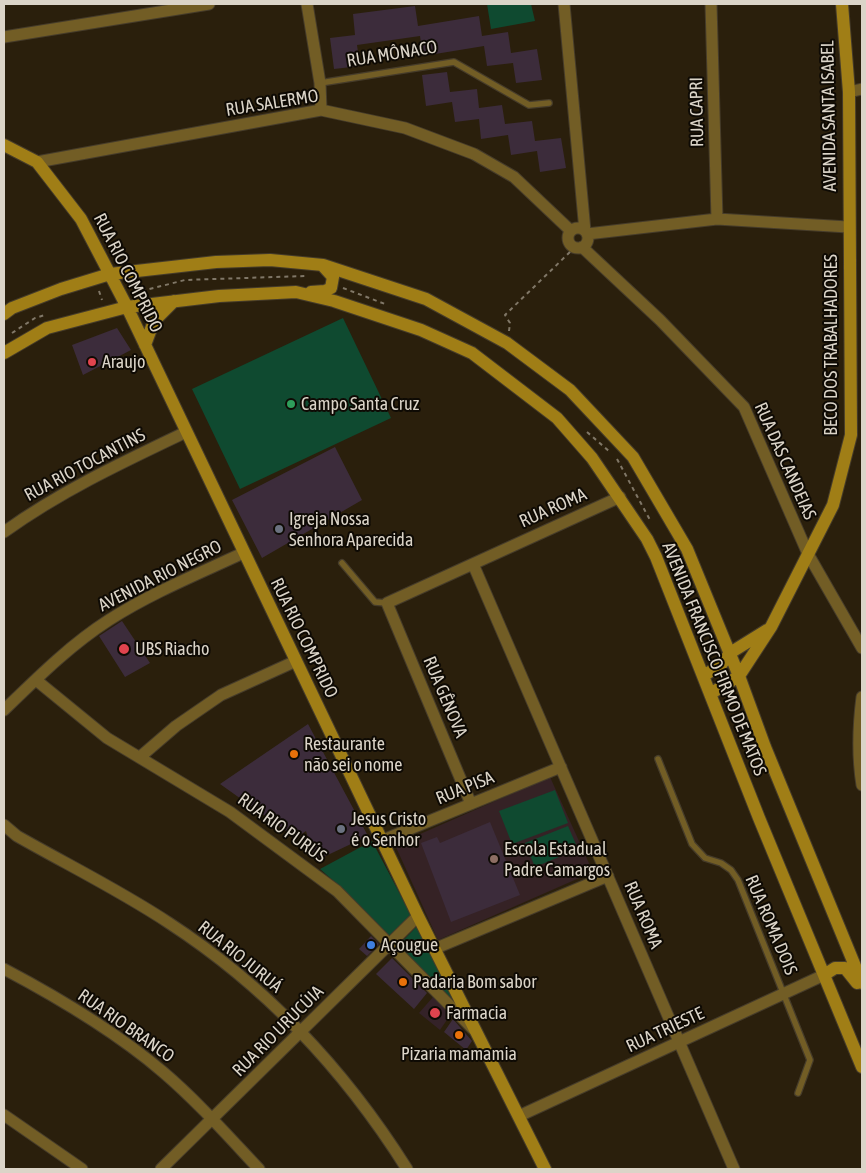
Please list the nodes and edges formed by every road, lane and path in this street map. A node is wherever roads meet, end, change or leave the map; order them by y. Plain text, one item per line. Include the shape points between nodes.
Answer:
1 (210, 4) edge
2 (307, 4) edge
3 (564, 4) edge
4 (711, 4) edge
5 (842, 4) edge
6 (4, 38) edge
7 (320, 83) junction
8 (862, 89) edge
9 (848, 92) junction
10 (549, 103) dead end
11 (321, 110) junction
12 (4, 146) edge
13 (37, 162) junction
14 (717, 219) junction
15 (848, 227) junction
16 (571, 231) junction
17 (586, 233) junction
18 (579, 247) junction
19 (323, 265) junction
20 (110, 274) junction
21 (95, 278) junction
22 (296, 292) junction
23 (175, 301) junction
24 (127, 307) junction
25 (106, 312) junction
26 (4, 314) edge
27 (507, 343) junction
28 (145, 345) junction
29 (4, 353) edge
30 (186, 432) junction
31 (620, 497) junction
32 (4, 532) edge
33 (243, 553) junction
34 (808, 554) junction
35 (342, 563) dead end
36 (474, 564) junction
37 (387, 603) junction
38 (771, 627) junction
39 (862, 648) edge
40 (730, 653) junction
41 (296, 661) junction
42 (703, 676) junction
43 (739, 676) junction
44 (36, 680) junction
45 (710, 694) junction
46 (862, 697) edge
47 (4, 710) edge
48 (140, 756) junction
49 (658, 759) dead end
50 (561, 768) junction
51 (862, 785) edge
52 (471, 804) junction
53 (4, 824) edge
54 (383, 840) junction
55 (608, 876) junction
56 (418, 916) junction
57 (391, 944) junction
58 (434, 949) junction
59 (4, 969) edge
60 (824, 975) junction
61 (862, 983) edge
62 (862, 991) edge
63 (784, 995) junction
64 (303, 1032) junction
65 (481, 1038) junction
66 (679, 1043) junction
67 (862, 1067) edge
68 (798, 1093) dead end
69 (4, 1114) edge
70 (520, 1116) junction
71 (213, 1120) junction
72 (82, 1169) edge
73 (162, 1169) edge
74 (258, 1169) edge
75 (407, 1169) edge
76 (545, 1169) edge
77 (734, 1169) edge

1 - 6 street
2 - 7 street
3 - 17 street
4 - 14 street, RUA CAPRI
5 - 9 street, AVENIDA SANTA ISABEL
7 - 10 lane, RUA MÔNACO via 454,62 529,104
7 - 11 street
8 - 9 street
9 - 15 street, AVENIDA SANTA ISABEL
11 - 13 street, RUA SALERMO
11 - 16 street, RUA SALERMO via 405,128 474,154 514,176
12 - 13 street, RUA RIO COMPRIDO
13 - 20 street, RUA RIO COMPRIDO via 81,219
14 - 15 street
14 - 17 street
15 - 34 street, BECO DOS TRABALHADORES via 850,435 833,505
16 - 17 street via 578,228
16 - 18 street via 569,242
17 - 18 street via 588,242
18 - 27 path via 505,315 510,323
18 - 34 street, RUA DAS CANDEIAS via 660,320 744,407
19 - 20 street, AVENIDA FRANCISCO FIRMO DE MATOS via 270,260 216,262
19 - 22 street via 333,277 331,288 325,292
19 - 27 street, AVENIDA FRANCISCO FIRMO DE MATOS via 426,299
20 - 21 street, AVENIDA FRANCISCO FIRMO DE MATOS
20 - 24 street, RUA RIO COMPRIDO
21 - 25 path
21 - 26 street, AVENIDA FRANCISCO FIRMO DE MATOS via 12,308
22 - 23 street, AVENIDA FRANCISCO FIRMO DE MATOS
22 - 31 street, AVENIDA FRANCISCO FIRMO DE MATOS via 421,330 472,353 557,418
23 - 24 street, AVENIDA FRANCISCO FIRMO DE MATOS
23 - 28 street via 154,321
24 - 25 street, AVENIDA FRANCISCO FIRMO DE MATOS
24 - 28 street, RUA RIO COMPRIDO
25 - 29 street, AVENIDA FRANCISCO FIRMO DE MATOS via 47,328
27 - 40 street, AVENIDA FRANCISCO FIRMO DE MATOS via 570,390 633,457 687,549
28 - 30 street, RUA RIO COMPRIDO
30 - 32 street, RUA RIO TOCANTINS via 87,480
30 - 33 street, RUA RIO COMPRIDO
31 - 36 street, RUA ROMA
31 - 42 street, AVENIDA FRANCISCO FIRMO DE MATOS via 656,557
33 - 41 street, RUA RIO COMPRIDO
33 - 44 street, AVENIDA RIO NEGRO via 158,592 109,620
34 - 38 street, BECO DOS TRABALHADORES
34 - 39 street, RUA DAS CANDEIAS
35 - 37 lane via 375,602
36 - 37 street, RUA ROMA
36 - 50 street, RUA ROMA
37 - 52 street, RUA GÊNOVA
38 - 40 street
38 - 43 street, BECO DOS TRABALHADORES
40 - 42 street via 721,665
40 - 43 street, AVENIDA FRANCISCO FIRMO DE MATOS
41 - 48 street via 221,696 176,726
41 - 54 street, RUA RIO COMPRIDO
42 - 45 street, AVENIDA FRANCISCO FIRMO DE MATOS
43 - 45 street, BECO DOS TRABALHADORES
43 - 61 street, AVENIDA FRANCISCO FIRMO DE MATOS via 765,748
44 - 47 street, AVENIDA RIO NEGRO
44 - 48 street, RUA RIO PURÚS via 107,738
45 - 60 street, AVENIDA FRANCISCO FIRMO DE MATOS
46 - 51 street via 857,735
48 - 57 street, RUA RIO PURÚS via 280,847 337,891
49 - 63 lane, RUA ROMA DOIS via 692,844 705,858 731,870 738,880
50 - 52 street, RUA PISA
50 - 55 street, RUA ROMA
52 - 54 street, RUA PISA
53 - 64 street, RUA RIO JURUÁ via 18,836 170,923 228,967
54 - 56 street, RUA RIO COMPRIDO
55 - 58 street
55 - 66 street, RUA ROMA
56 - 57 street, RUA RIO URUCÚIA
56 - 58 street, RUA RIO COMPRIDO
57 - 64 street, RUA RIO URUCÚIA
57 - 65 street, RUA RIO PURÚS
58 - 65 street, RUA RIO COMPRIDO
59 - 71 street, RUA RIO BRANCO via 131,1046
60 - 62 street via 835,968 845,968
60 - 63 street, RUA TRIESTE
60 - 67 street, AVENIDA FRANCISCO FIRMO DE MATOS
63 - 66 street, RUA TRIESTE
63 - 68 lane, RUA ROMA DOIS via 810,1060
64 - 71 street, RUA RIO URUCÚIA
64 - 75 street, RUA RIO JURUÁ via 351,1088
65 - 70 street, RUA RIO COMPRIDO
66 - 70 street, RUA TRIESTE
66 - 77 street, RUA ROMA
69 - 72 street
70 - 76 street, RUA RIO COMPRIDO
71 - 73 street, RUA RIO URUCÚIA
71 - 74 street, RUA RIO BRANCO

